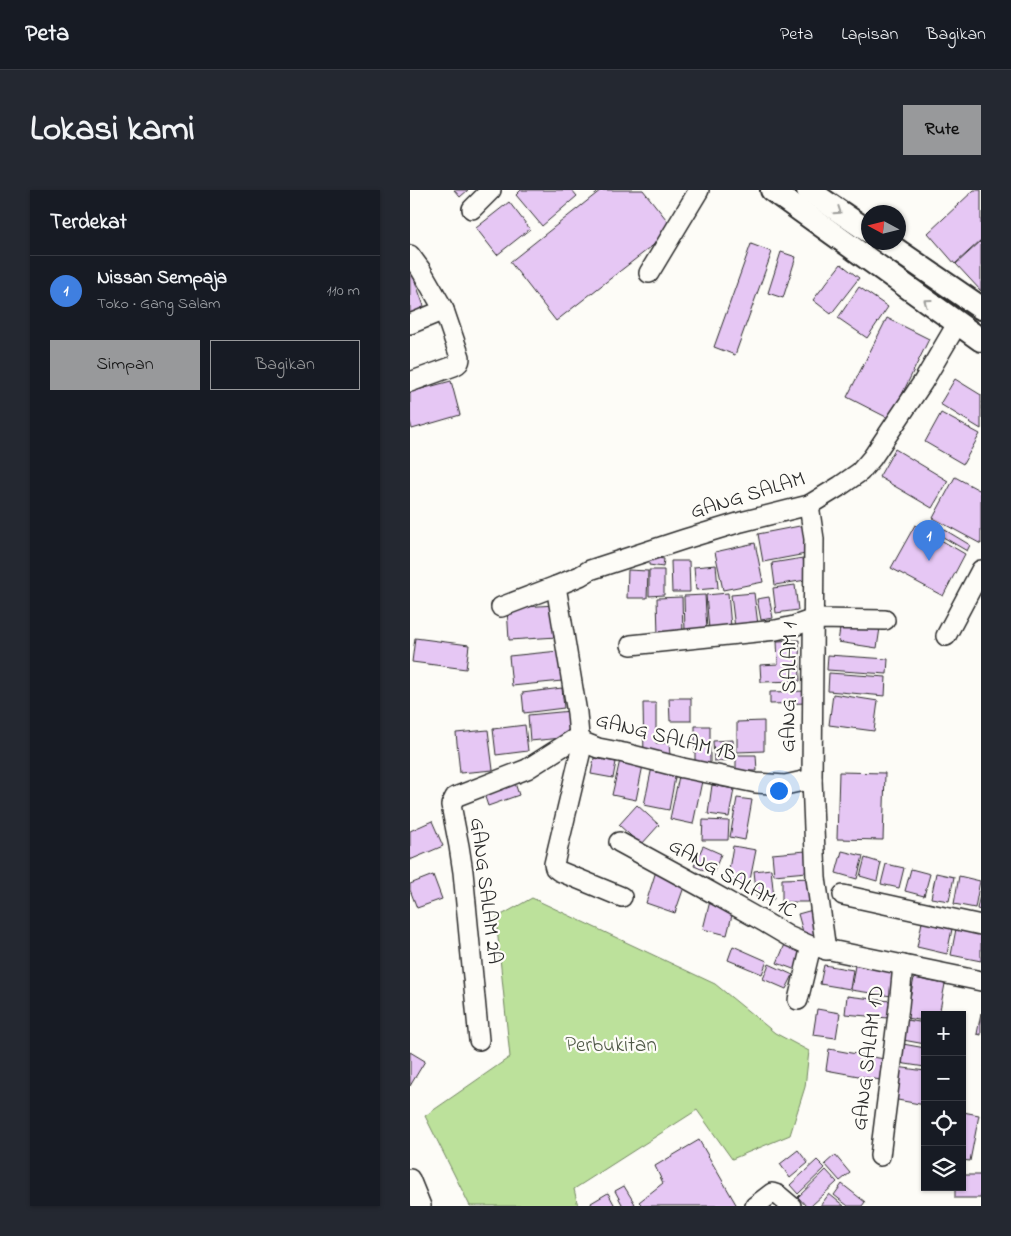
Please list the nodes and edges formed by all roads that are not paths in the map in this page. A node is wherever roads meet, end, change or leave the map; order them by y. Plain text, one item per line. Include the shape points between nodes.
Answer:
1 (491, 190) edge
2 (699, 190) edge
3 (772, 190) edge
4 (808, 190) edge
5 (472, 209) dead end
6 (861, 226) edge
7 (897, 250) edge
8 (410, 255) edge
9 (649, 272) dead end
10 (981, 308) edge
11 (444, 310) junction
12 (410, 324) edge
13 (957, 324) junction
14 (981, 340) edge
15 (410, 382) edge
16 (809, 506) junction
17 (981, 570) edge
18 (556, 586) junction
19 (501, 607) dead end
20 (814, 619) junction
21 (885, 620) dead end
22 (946, 636) dead end
23 (631, 645) dead end
24 (581, 739) junction
25 (812, 779) junction
26 (619, 842) dead end
27 (843, 894) dead end
28 (622, 897) dead end
29 (981, 925) edge
30 (818, 948) junction
31 (902, 965) junction
32 (981, 981) edge
33 (798, 1000) dead end
34 (479, 1040) dead end
35 (880, 1156) dead end
36 (410, 1179) edge
37 (421, 1206) edge
38 (755, 1206) edge
39 (791, 1206) edge

1 - 5 street
2 - 9 street
13 -> 3 main road
4 -> 6 main road
7 - 10 main road
8 - 11 street
11 - 12 street
11 - 15 street via 460,362
13 - 14 main road
13 - 16 street, GANG SALAM via 872,458 860,472
16 - 18 street, GANG SALAM via 684,539 590,570
16 - 20 street, GANG SALAM 1 via 814,539
17 - 22 street
18 - 19 street
18 - 24 street, GANG SALAM 1B
20 - 21 street
20 - 23 street via 776,630
20 - 25 street, GANG SALAM 1
24 - 25 street, GANG SALAM 1B via 598,748 763,784 785,785
24 - 28 street via 555,868
24 - 34 street, GANG SALAM 2A via 526,769 455,798 451,805 463,872
25 - 30 street, GANG SALAM 1
26 - 30 street, GANG SALAM 1C via 788,936
27 - 29 street
30 - 31 street
30 - 33 street
31 - 32 street
31 - 35 street, GANG SALAM 1D
36 - 37 street
38 - 39 street via 772,1193

